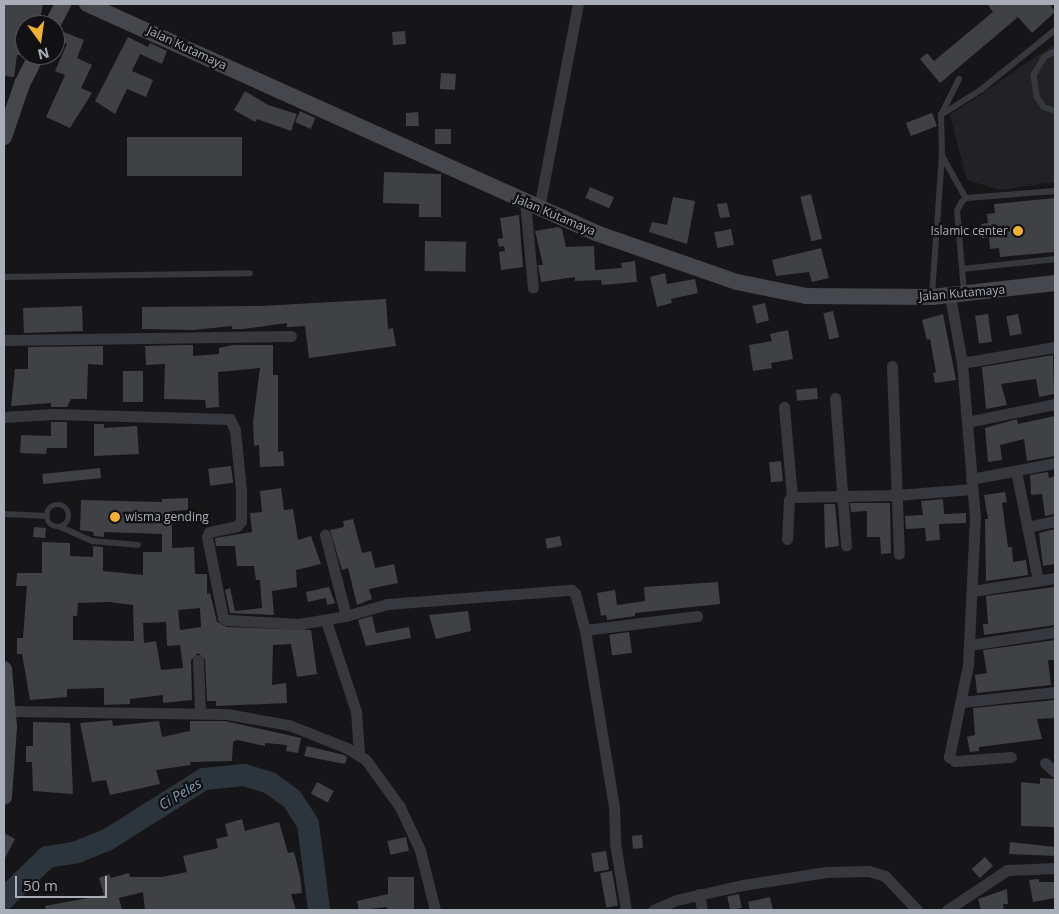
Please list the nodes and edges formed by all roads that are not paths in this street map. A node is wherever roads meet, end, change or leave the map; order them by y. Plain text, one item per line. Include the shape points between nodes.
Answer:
1 (87, 4) edge
2 (578, 4) edge
3 (1055, 30) edge
4 (1055, 52) edge
5 (32, 65) edge
6 (959, 79) dead end
7 (1055, 111) edge
8 (941, 115) junction
9 (4, 136) edge
10 (942, 155) junction
11 (1055, 191) edge
12 (966, 198) junction
13 (532, 205) junction
14 (1055, 259) edge
15 (962, 270) junction
16 (250, 273) dead end
17 (4, 278) edge
18 (1055, 283) edge
19 (532, 288) dead end
20 (958, 295) junction
21 (932, 297) junction
22 (291, 336) dead end
23 (4, 340) edge
24 (1055, 347) edge
25 (962, 362) junction
26 (892, 366) dead end
27 (835, 398) dead end
28 (1055, 404) edge
29 (784, 407) dead end
30 (4, 417) edge
31 (967, 422) junction
32 (1055, 463) edge
33 (1016, 472) junction
34 (971, 484) junction
35 (843, 495) junction
36 (897, 495) junction
37 (792, 497) junction
38 (4, 514) edge
39 (47, 516) junction
40 (1055, 521) edge
41 (61, 527) junction
42 (1027, 527) junction
43 (325, 535) dead end
44 (787, 539) dead end
45 (138, 545) dead end
46 (846, 546) dead end
47 (899, 554) dead end
48 (1055, 578) edge
49 (1038, 580) junction
50 (972, 590) junction
51 (346, 616) junction
52 (697, 616) dead end
53 (326, 621) junction
54 (585, 630) junction
55 (1055, 632) edge
56 (969, 645) junction
57 (198, 660) dead end
58 (4, 669) edge
59 (1055, 692) edge
60 (962, 702) junction
61 (8, 711) junction
62 (200, 712) junction
63 (359, 754) junction
64 (1011, 757) dead end
65 (1044, 763) dead end
66 (1055, 772) edge
67 (4, 797) edge
68 (1055, 868) edge
69 (699, 894) junction
70 (435, 910) edge
71 (626, 910) edge
72 (653, 910) edge
73 (702, 910) edge
74 (917, 910) edge
75 (947, 910) edge

1 - 13 main road, Jalan Kutamaya
2 - 13 street
3 - 8 lane via 982,89
4 - 7 lane via 1045,57 1034,75 1037,97 1044,107
5 - 9 main road
6 - 8 lane
8 - 10 lane
10 - 12 lane
10 - 21 lane
11 - 12 lane
12 - 15 lane via 956,211
13 - 19 street
13 - 21 main road, Jalan Kutamaya via 680,264 773,291 806,296
14 - 15 lane
15 - 20 lane
16 - 17 lane
18 - 20 main road, Jalan Kutamaya
20 - 21 main road, Jalan Kutamaya
20 - 25 street
22 - 23 street
24 - 25 street
25 - 31 street
26 - 36 street
27 - 35 street
28 - 31 street
29 - 37 street
30 - 53 street via 53,414 230,418 235,430 241,522 237,526 209,532 207,538 223,618 299,624
31 - 34 street
32 - 33 street
33 - 34 street
33 - 42 street
34 - 36 street
34 - 50 street via 975,517
35 - 36 street
35 - 37 street
35 - 46 street
36 - 47 street
37 - 44 street via 789,500
38 - 39 lane
39 - 41 lane via 53,526
39 - 41 lane via 54,506 65,508 69,519
40 - 42 street
41 - 45 lane via 93,541
42 - 49 street
43 - 51 street
48 - 49 street
49 - 50 street
50 - 56 street
51 - 53 street
51 - 54 street via 387,604 570,590 579,604
52 - 54 street
53 - 63 street via 356,711
54 - 71 street via 614,807 615,843
55 - 56 street
56 - 60 street
57 - 62 street
58 - 61 main road
59 - 60 street
60 - 64 street via 949,757 952,761
61 - 62 street
61 - 67 main road
62 - 63 street via 289,725
63 - 70 street via 383,780 409,823 420,850
65 - 66 street
68 - 75 street via 1008,870
69 - 72 street
69 - 73 street
69 - 74 street via 826,872 870,871 885,876

